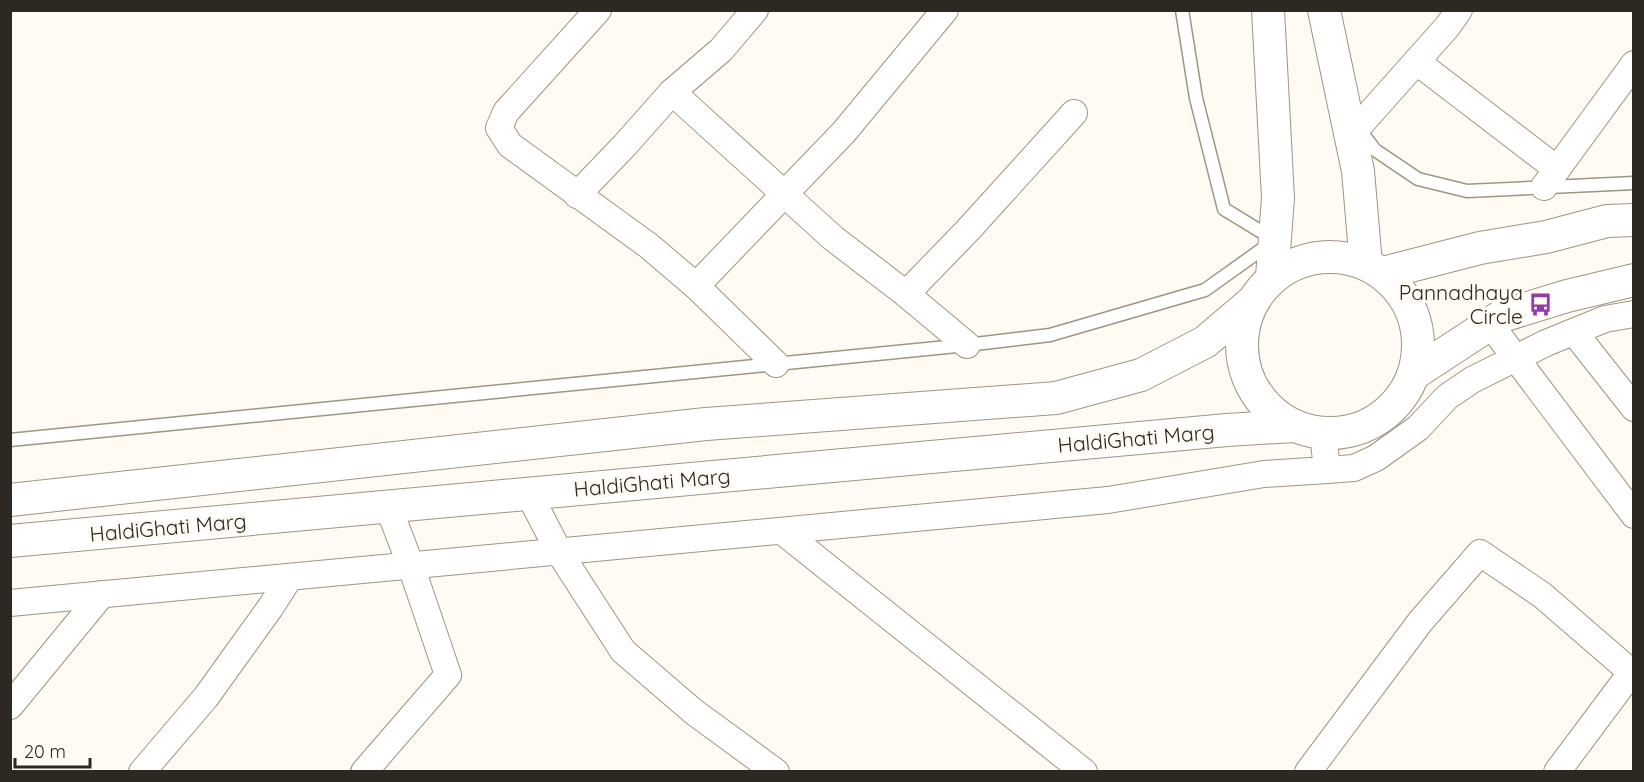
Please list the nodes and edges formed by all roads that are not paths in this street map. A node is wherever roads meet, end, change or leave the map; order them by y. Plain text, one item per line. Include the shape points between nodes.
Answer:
1 (598, 10) edge
2 (755, 10) edge
3 (945, 10) edge
4 (1182, 10) edge
5 (1269, 10) edge
6 (1324, 10) edge
7 (1460, 10) edge
8 (1417, 62) junction
9 (1634, 64) edge
10 (672, 92) junction
11 (1074, 113) dead end
12 (1351, 125) junction
13 (1551, 178) junction
14 (1634, 183) edge
15 (577, 195) junction
16 (785, 195) junction
17 (1634, 220) edge
18 (1275, 240) junction
19 (1374, 269) junction
20 (1272, 277) junction
21 (1634, 280) edge
22 (696, 286) junction
23 (906, 294) junction
24 (1251, 303) junction
25 (1634, 314) edge
26 (1490, 324) junction
27 (1574, 332) junction
28 (967, 345) junction
29 (1517, 359) junction
30 (776, 364) junction
31 (1415, 373) junction
32 (1634, 408) edge
33 (1308, 430) junction
34 (10, 440) edge
35 (1327, 470) junction
36 (529, 494) junction
37 (10, 500) edge
38 (388, 506) junction
39 (1634, 515) edge
40 (782, 531) junction
41 (10, 541) edge
42 (559, 552) junction
43 (411, 566) junction
44 (290, 577) junction
45 (102, 594) junction
46 (10, 603) edge
47 (1632, 671) edge
48 (10, 706) edge
49 (142, 771) edge
50 (364, 771) edge
51 (776, 771) edge
52 (1084, 771) edge
53 (1308, 771) edge
54 (1557, 771) edge

1 - 15 street via 506,112 499,128 510,145
2 - 10 street via 721,50
3 - 16 street via 844,132
4 - 18 lane via 1196,98 1224,209
5 - 18 street via 1278,198
6 - 12 street
7 - 8 street
8 - 12 street
8 - 13 street
9 - 13 street
10 - 15 street
10 - 16 street
11 - 23 street
12 - 13 lane via 1375,150 1418,179 1467,191
12 - 19 street
13 - 14 lane
15 - 22 street via 649,246
16 - 22 street
16 - 23 street
17 - 19 street via 1607,221 1546,237
18 - 20 street
18 - 28 lane via 1205,290 1050,335
19 - 20 street via 1342,257 1317,257 1293,264
19 - 31 street via 1402,293 1415,318 1419,345
20 - 24 street
21 - 26 street via 1502,316
22 - 30 street
23 - 28 street
24 - 33 street via 1242,330 1242,360 1252,387 1270,410
24 - 37 street, HaldiGhati Marg via 1205,342 1141,375 1056,398 706,424
25 - 27 street via 1605,319
26 - 29 street
26 - 31 street
27 - 29 street
27 - 32 street
28 - 30 lane
29 - 35 street via 1472,380 1447,397 1418,428 1376,458 1354,468
29 - 39 street
30 - 34 lane
31 - 33 street via 1405,394 1389,412 1369,425 1347,432
33 - 35 street
33 - 36 street, HaldiGhati Marg via 1227,430
35 - 40 street via 1264,474 1108,500
36 - 38 street, HaldiGhati Marg
36 - 42 street
38 - 41 street, HaldiGhati Marg
38 - 43 street
40 - 42 street
40 - 52 street
42 - 43 street
42 - 51 street via 623,651 694,711
43 - 44 street
43 - 50 street via 448,675
44 - 45 street
44 - 49 street via 206,697
45 - 46 street
45 - 48 street
47 - 53 street via 1542,595 1480,553 1420,622
47 - 54 street

